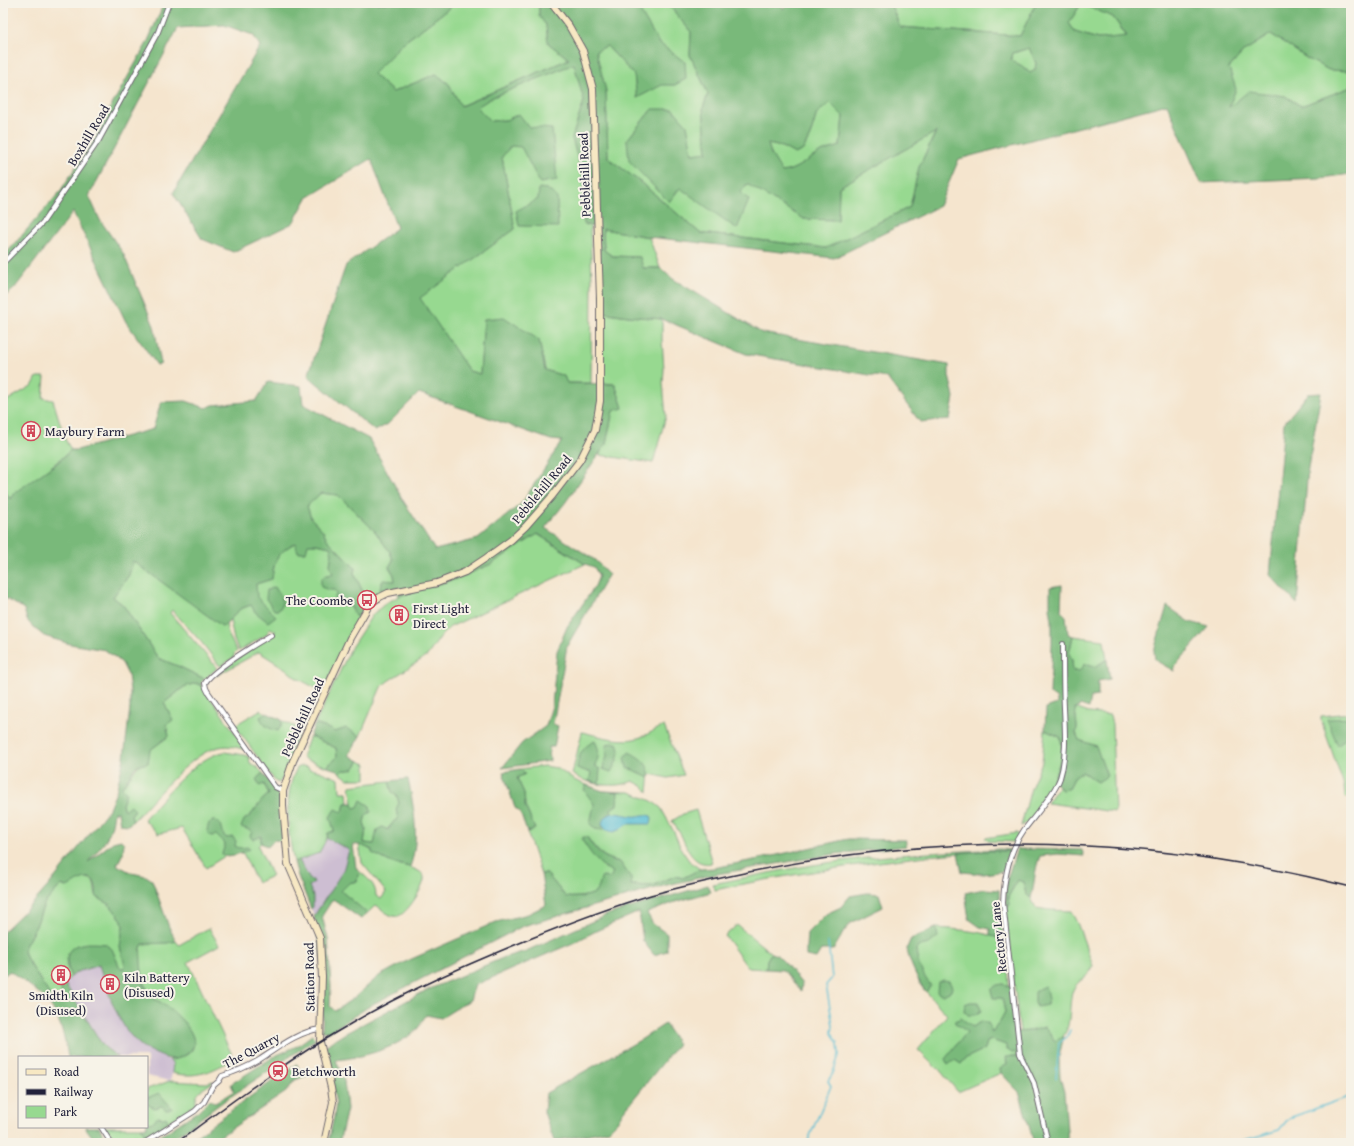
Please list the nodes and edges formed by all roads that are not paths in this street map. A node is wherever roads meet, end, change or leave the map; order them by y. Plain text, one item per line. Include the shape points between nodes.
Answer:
1 (169, 3) edge
2 (551, 3) edge
3 (3, 263) edge
4 (271, 635) dead end
5 (1063, 644) dead end
6 (284, 791) junction
7 (320, 1029) junction
8 (102, 1128) edge
9 (111, 1143) edge
10 (144, 1143) edge
11 (324, 1143) edge
12 (1048, 1143) edge

1 - 3 street, Boxhill Road via 158,32 99,140 43,222
2 - 6 main road, Pebblehill Road via 569,26 583,51 592,89 600,299 600,401 595,430 580,460 553,496 511,540 464,572 436,583 388,592 372,602 350,638 292,764
4 - 6 street via 220,669 205,683 208,692 275,787
5 - 12 street, Rectory Lane via 1065,734 1062,768 1058,783 1016,844 1007,870 1003,895 1020,1054 1034,1082
6 - 7 main road, Station Road via 288,864 320,938
7 - 10 street, The Quarry via 310,1030 240,1070 222,1076 199,1108
7 - 11 main road, Station Road via 321,1050 333,1102
8 - 9 street

